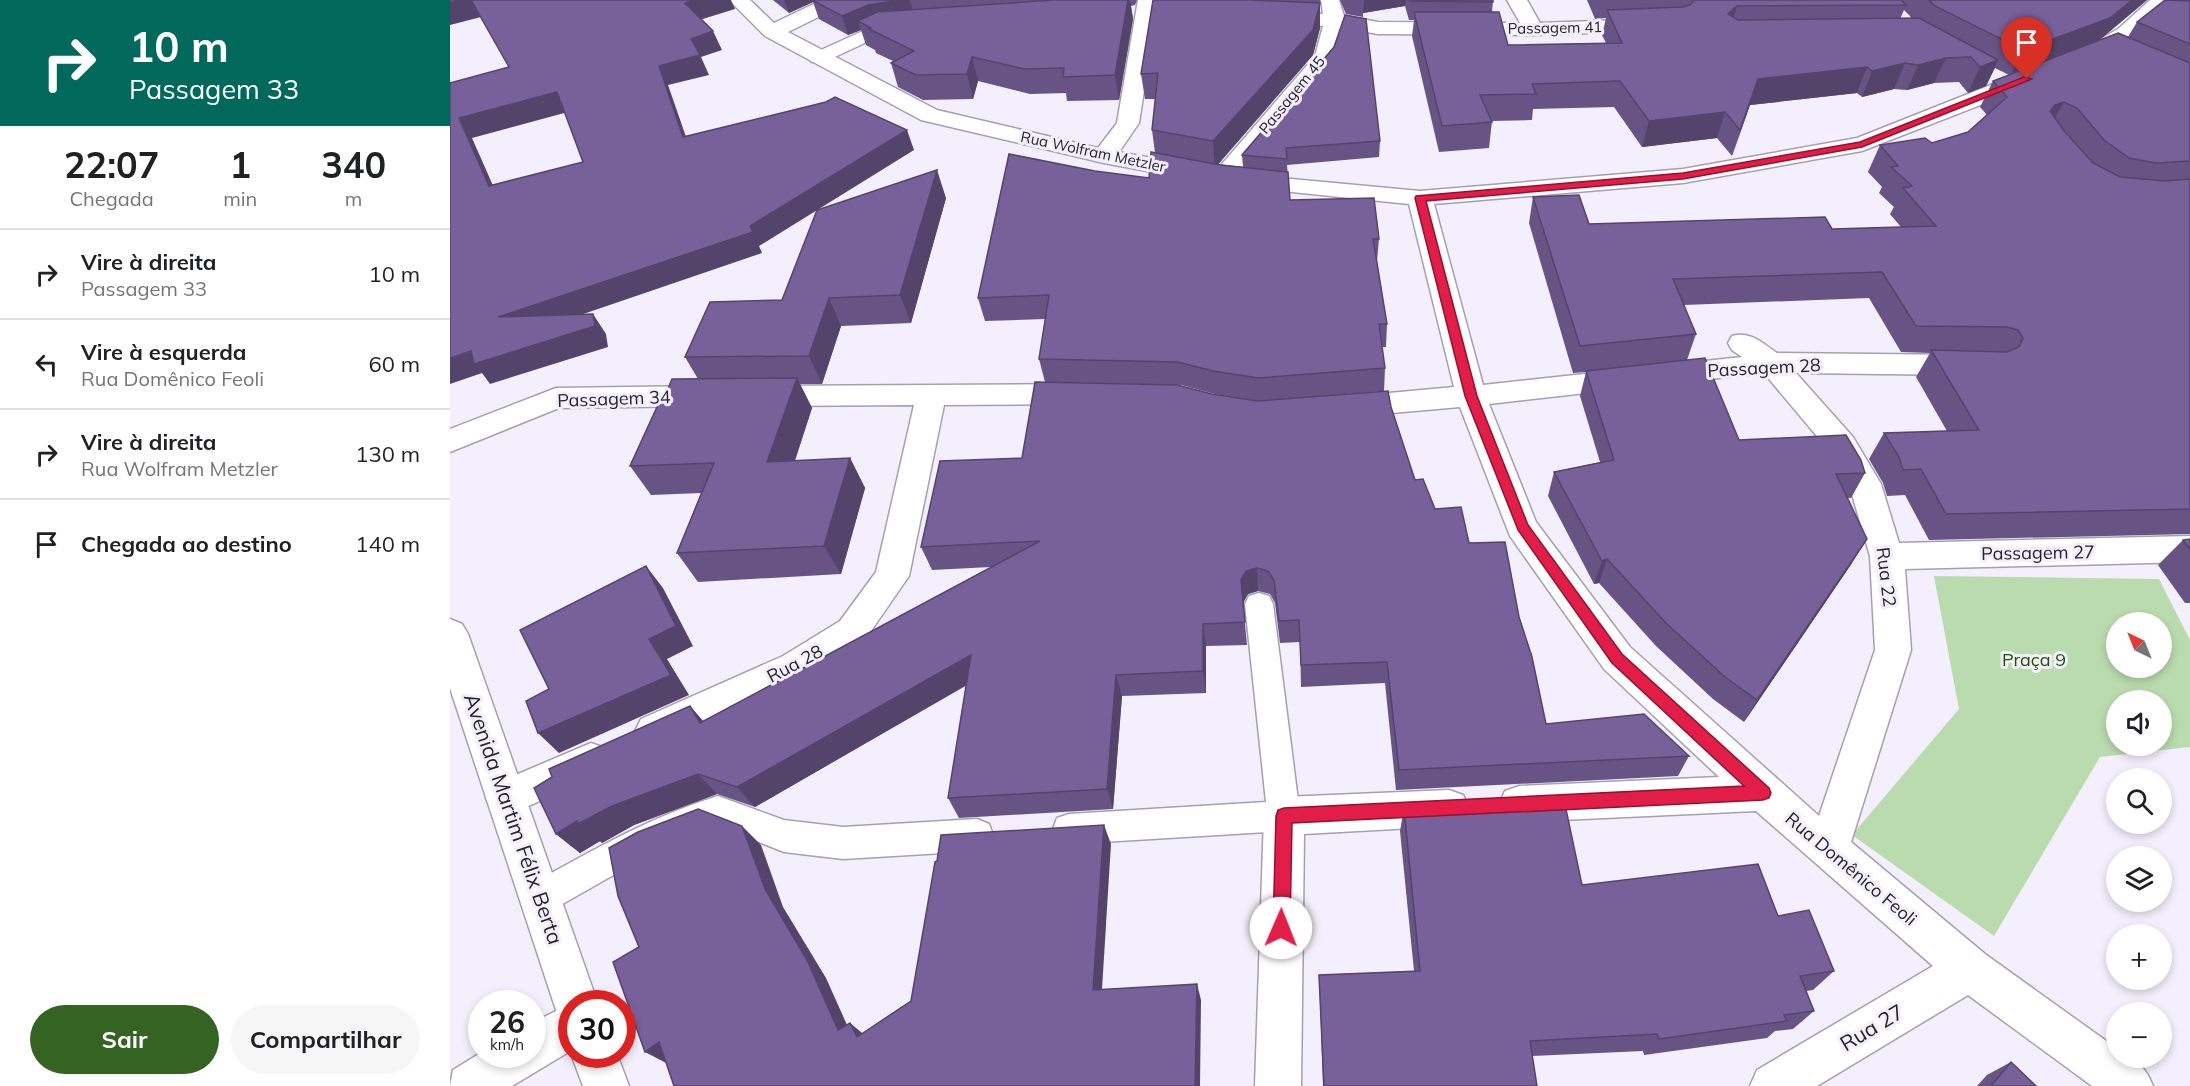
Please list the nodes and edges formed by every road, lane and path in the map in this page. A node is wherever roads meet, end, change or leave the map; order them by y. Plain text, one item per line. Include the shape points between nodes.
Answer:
1 (740, 0) edge
2 (838, 0) edge
3 (1517, 0) edge
4 (1147, 6) edge
5 (2162, 9) edge
6 (1333, 11) edge
7 (1124, 13) edge
8 (1171, 13) edge
9 (1253, 17) edge
10 (915, 25) edge
11 (1665, 25) edge
12 (1534, 30) junction
13 (772, 32) junction
14 (2104, 49) junction
15 (818, 58) junction
16 (2125, 58) edge
17 (1988, 75) edge
18 (2008, 86) junction
19 (1104, 156) junction
20 (1222, 178) junction
21 (1420, 198) junction
22 (1742, 343) dead end
23 (1771, 363) junction
24 (1990, 366) edge
25 (931, 395) junction
26 (1098, 395) edge
27 (1471, 396) junction
28 (1317, 409) edge
29 (450, 441) edge
30 (2190, 549) edge
31 (1887, 556) junction
32 (1259, 604) dead end
33 (450, 634) edge
34 (1763, 793) junction
35 (506, 798) junction
36 (1284, 816) junction
37 (1828, 850) junction
38 (540, 898) junction
39 (1970, 969) junction
40 (571, 990) edge
41 (499, 1068) edge
42 (599, 1068) edge
43 (469, 1086) edge
44 (606, 1086) edge
45 (1278, 1086) edge
46 (1773, 1086) edge
47 (2130, 1086) edge

1 - 13 street, Rua Wolfram Metzler
2 - 13 street
3 - 12 street
4 - 7 lane
4 - 8 street
4 - 19 street via 1128,123
5 - 14 street, Rua Wolfram Metzler
6 - 9 street, Passagem 41
6 - 12 street, Passagem 41 via 1378,28
6 - 20 street, Passagem 45 via 1325,57
10 - 15 lane via 880,30
11 - 12 street, Passagem 41
13 - 15 street, Rua Wolfram Metzler
14 - 16 street
14 - 18 street, Rua Wolfram Metzler
15 - 19 street, Rua Wolfram Metzler via 929,115
17 - 18 street
18 - 21 street, Rua Wolfram Metzler via 1862,144 1683,176
19 - 20 street, Rua Wolfram Metzler
20 - 21 street, Rua Wolfram Metzler
21 - 27 street, Rua Domênico Feoli
22 - 23 street, Rua 22
23 - 24 street, Passagem 28
23 - 27 street, Passagem 28
23 - 31 street, Rua 22 via 1848,455 1865,484
25 - 26 street
25 - 29 street, Passagem 34 via 556,398
25 - 35 street, Rua 28 via 892,576 852,631 795,667
27 - 28 street, Passagem 28
27 - 34 street, Rua Domênico Feoli via 1522,527 1617,658
30 - 31 street, Passagem 27
31 - 37 street, Rua 22 via 1893,650
32 - 36 lane
33 - 35 street, Avenida Martim Félix Berta
34 - 36 street
34 - 37 street, Rua Domênico Feoli
35 - 38 street, Avenida Martim Félix Berta
36 - 38 lane via 843,843 784,836 718,811 647,838
36 - 45 street
37 - 39 street, Rua Domênico Feoli
38 - 40 street, Avenida Martim Félix Berta
39 - 46 street, Rua 27
39 - 47 street, Rua Domênico Feoli
41 - 43 street
42 - 44 street

